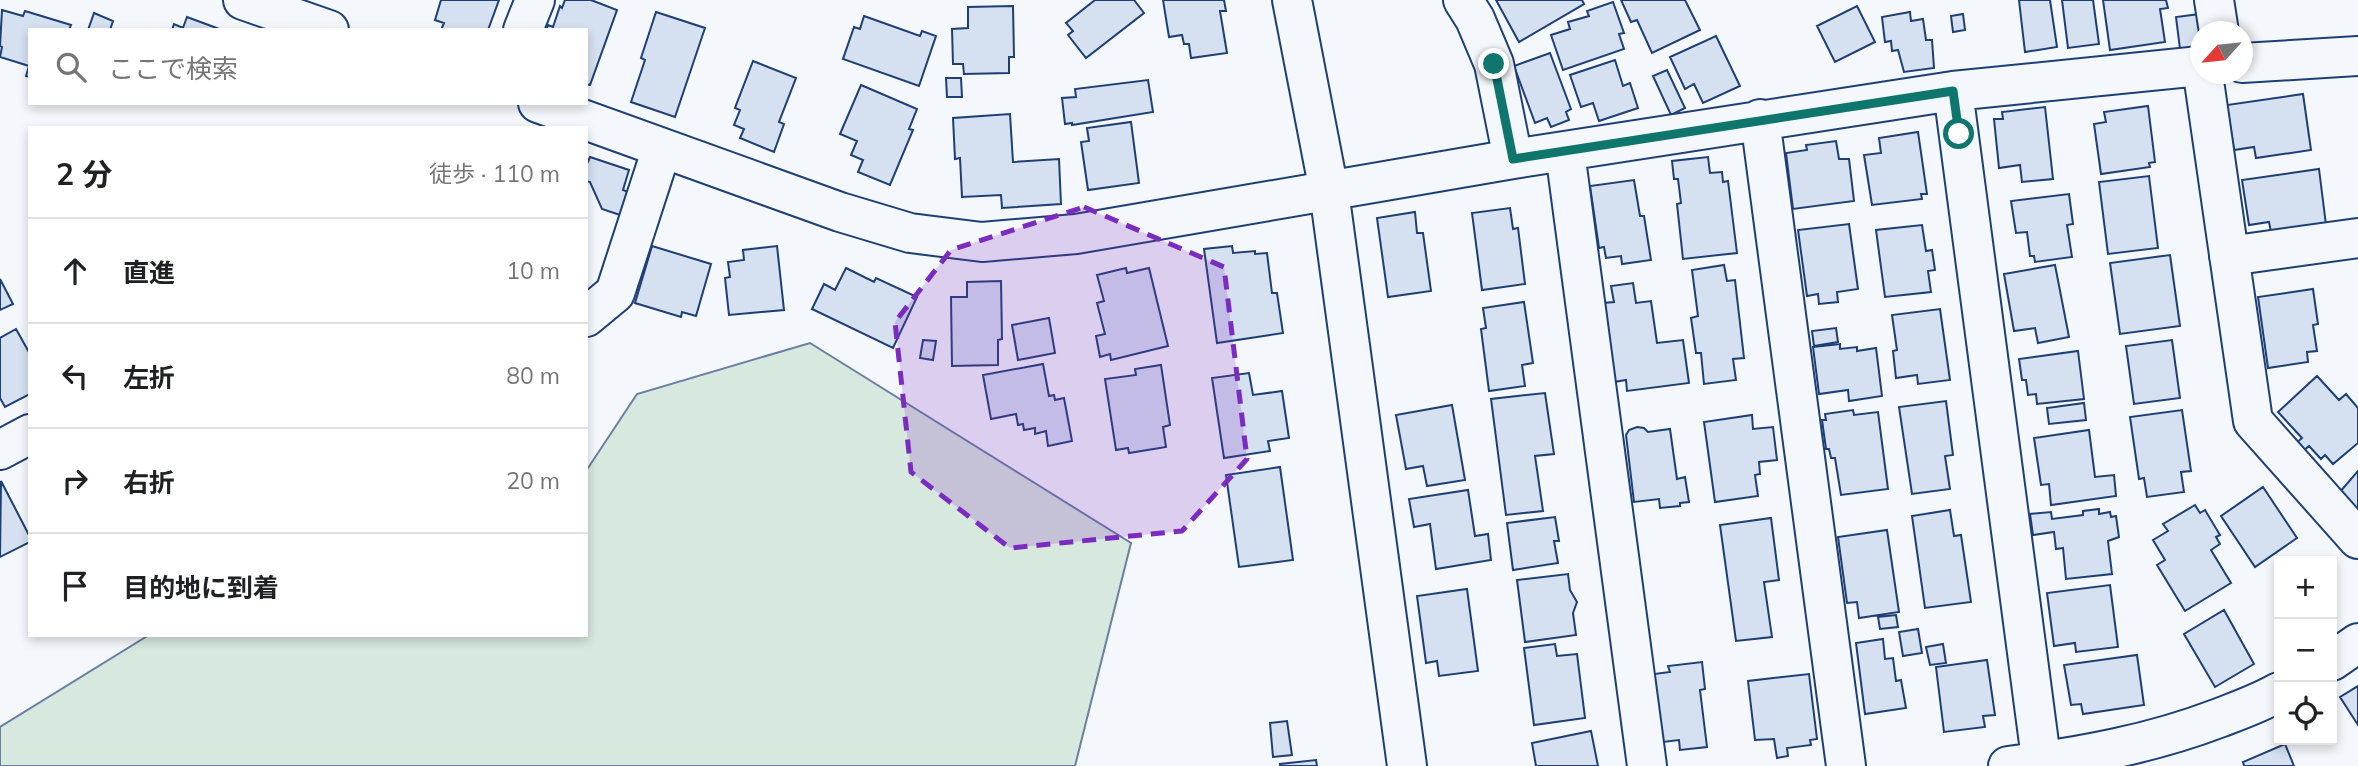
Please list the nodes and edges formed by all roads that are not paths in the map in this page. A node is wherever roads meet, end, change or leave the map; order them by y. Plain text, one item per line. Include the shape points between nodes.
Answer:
1 (243, 0) edge
2 (535, 0) edge
3 (1292, 0) edge
4 (1463, 0) edge
5 (2214, 0) edge
6 (2217, 21) edge
7 (323, 28) edge
8 (524, 28) edge
9 (2358, 56) edge
10 (2253, 62) edge
11 (2190, 67) edge
12 (2204, 84) edge
13 (1953, 91) junction
14 (544, 105) edge
15 (1760, 119) junction
16 (663, 148) junction
17 (1564, 152) junction
18 (1513, 159) junction
19 (1329, 191) junction
20 (2358, 238) edge
21 (2229, 257) junction
22 (588, 315) edge
23 (28, 435) edge
24 (0, 450) edge
25 (2358, 539) edge
26 (2358, 643) edge
27 (2337, 658) edge
28 (2274, 695) edge
29 (2030, 765) edge
30 (1407, 766) edge
31 (1647, 766) edge
32 (1846, 766) edge

1 - 7 street
2 - 8 street
3 - 19 street
4 - 18 street via 1494,64
5 - 6 street
9 - 10 street
11 - 13 street
12 - 21 street
13 - 15 street
13 - 29 street
14 - 16 street
15 - 17 street
15 - 32 street
16 - 19 street via 910,233 982,242 1076,234
16 - 22 street via 615,293
17 - 18 street
17 - 31 street
18 - 19 street
19 - 30 street
20 - 21 street
21 - 25 street via 2253,421
23 - 24 street
26 - 27 street
28 - 29 street via 2179,733

